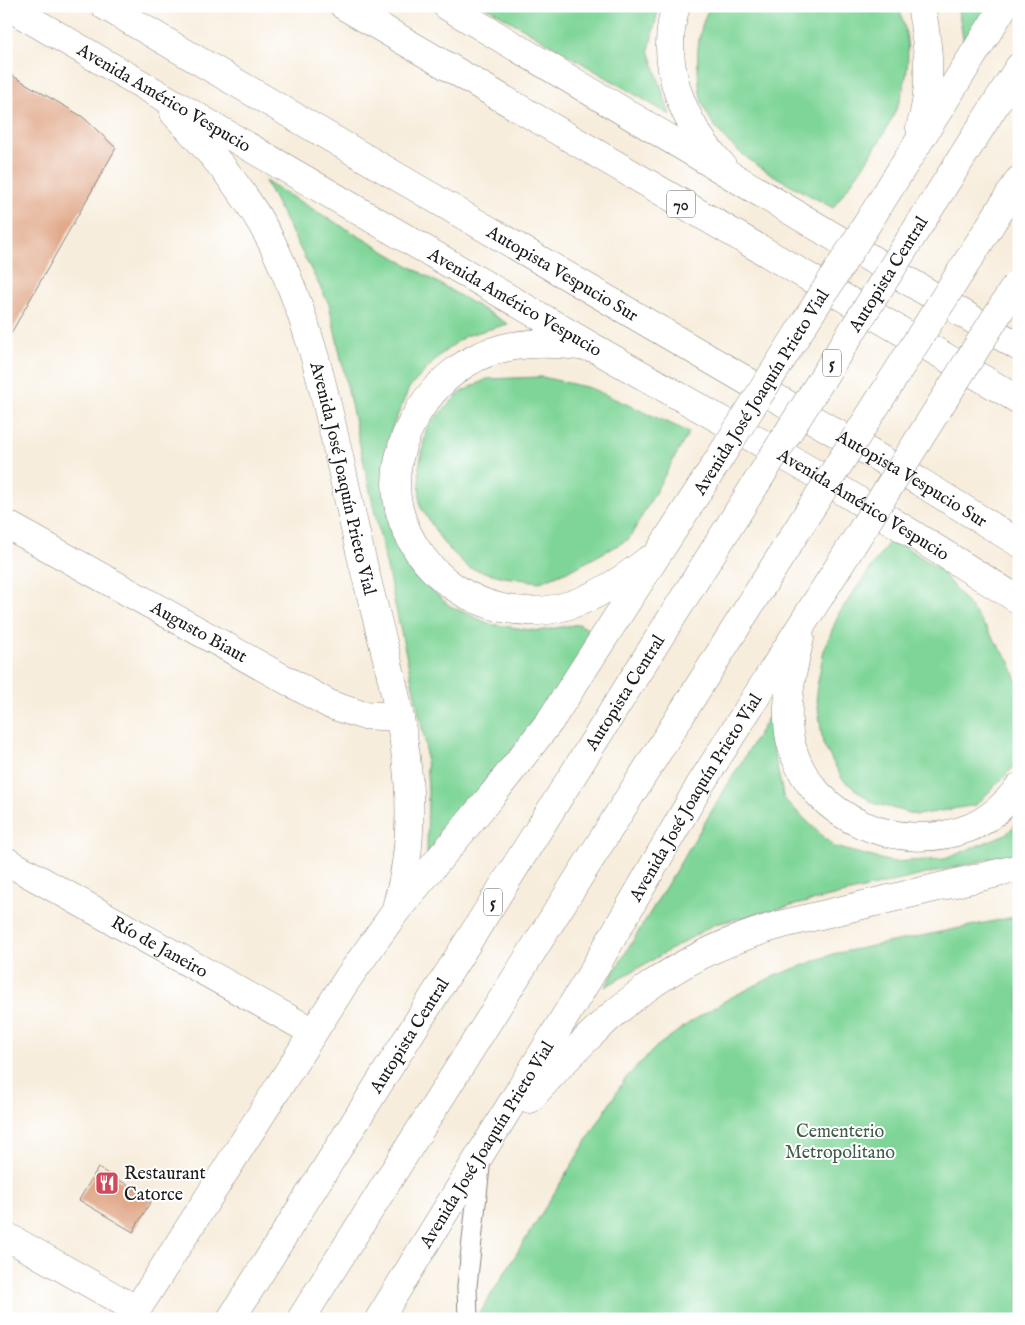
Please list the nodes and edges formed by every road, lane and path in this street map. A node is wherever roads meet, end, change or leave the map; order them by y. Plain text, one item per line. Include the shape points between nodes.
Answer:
1 (7, 6) edge
2 (105, 6) edge
3 (344, 6) edge
4 (446, 6) edge
5 (676, 6) edge
6 (920, 6) edge
7 (1004, 6) edge
8 (1019, 67) edge
9 (152, 90) junction
10 (912, 153) junction
11 (1019, 180) edge
12 (737, 181) junction
13 (1017, 283) edge
14 (1019, 347) edge
15 (596, 349) junction
16 (1019, 400) edge
17 (6, 524) edge
18 (670, 537) junction
19 (1019, 543) edge
20 (1014, 600) edge
21 (803, 624) junction
22 (399, 717) junction
23 (1019, 787) edge
24 (6, 860) edge
25 (1019, 868) edge
26 (396, 911) junction
27 (314, 1032) junction
28 (481, 1154) junction
29 (6, 1236) edge
30 (134, 1314) edge
31 (231, 1319) edge
32 (301, 1319) edge
33 (378, 1319) edge
34 (468, 1319) edge

1 - 9 main road, Avenida Américo Vespucio
2 - 19 main road, Autopista Vespucio Sur via 912,477
3 - 16 main road, 70
4 - 12 main road
5 - 12 main road via 669,51 678,94 703,142
6 - 10 main road via 928,60 927,92 922,123
7 - 10 main road, Avenida José Joaquín Prieto Vial
8 - 31 main road, Autopista Central / 5, bridge
9 - 15 main road, Avenida Américo Vespucio
9 - 22 main road, Avenida José Joaquín Prieto Vial via 241,190 271,242 294,295 326,403
10 - 18 main road, Avenida José Joaquín Prieto Vial, bridge
11 - 32 main road, bridge
12 - 14 main road
13 - 21 main road, Avenida José Joaquín Prieto Vial, bridge
15 - 18 main road via 532,344 499,349 456,371 438,386 419,412 402,445 396,487 405,528 428,567 446,582 489,604 528,611 563,607 605,589 629,575
15 - 20 main road, Avenida Américo Vespucio via 809,470
17 - 22 main road, Augusto Biaut via 331,705 362,715
18 - 26 main road, Avenida José Joaquín Prieto Vial via 550,721
21 - 23 main road via 789,696 788,731 798,764 835,809 874,830 923,838 970,827 991,815
21 - 28 main road, Avenida José Joaquín Prieto Vial via 700,785 590,976
22 - 26 main road, Avenida José Joaquín Prieto Vial via 408,767 410,812 407,862
24 - 27 main road, Río de Janeiro
25 - 28 main road via 750,933 687,960 603,1022 570,1054
26 - 27 main road, Avenida José Joaquín Prieto Vial
27 - 30 main road, Avenida José Joaquín Prieto Vial
28 - 33 main road, Avenida José Joaquín Prieto Vial
28 - 34 lane via 467,1286
29 - 30 main road

